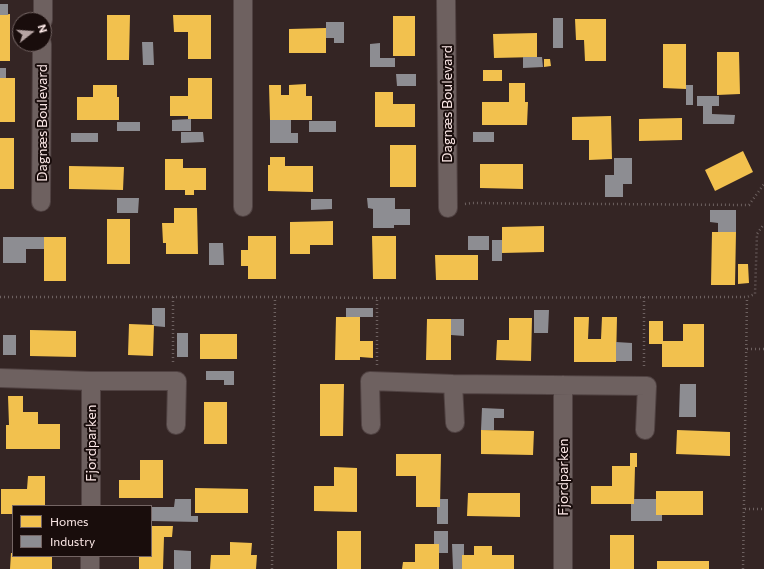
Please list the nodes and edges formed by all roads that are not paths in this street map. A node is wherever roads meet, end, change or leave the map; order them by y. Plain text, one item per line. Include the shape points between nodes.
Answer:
1 (43, 0) edge
2 (243, 0) edge
3 (446, 0) edge
4 (43, 12) edge
5 (42, 52) edge
6 (41, 202) dead end
7 (243, 207) dead end
8 (448, 208) road end
9 (0, 378) edge
10 (91, 381) junction
11 (453, 384) junction
12 (563, 385) junction
13 (455, 424) dead end
14 (176, 425) dead end
15 (371, 425) dead end
16 (645, 430) dead end
17 (90, 505) edge
18 (90, 557) edge
19 (90, 569) edge
20 (563, 569) edge

1 - 4 street
2 - 7 street
3 - 8 street, Dagnæs Boulevard
5 - 6 street, Dagnæs Boulevard
9 - 10 street
10 - 14 street via 177,382
10 - 17 street, Fjordparken
11 - 12 street
11 - 13 street
11 - 15 street via 370,381
12 - 16 street via 647,386
12 - 20 street, Fjordparken
18 - 19 street

